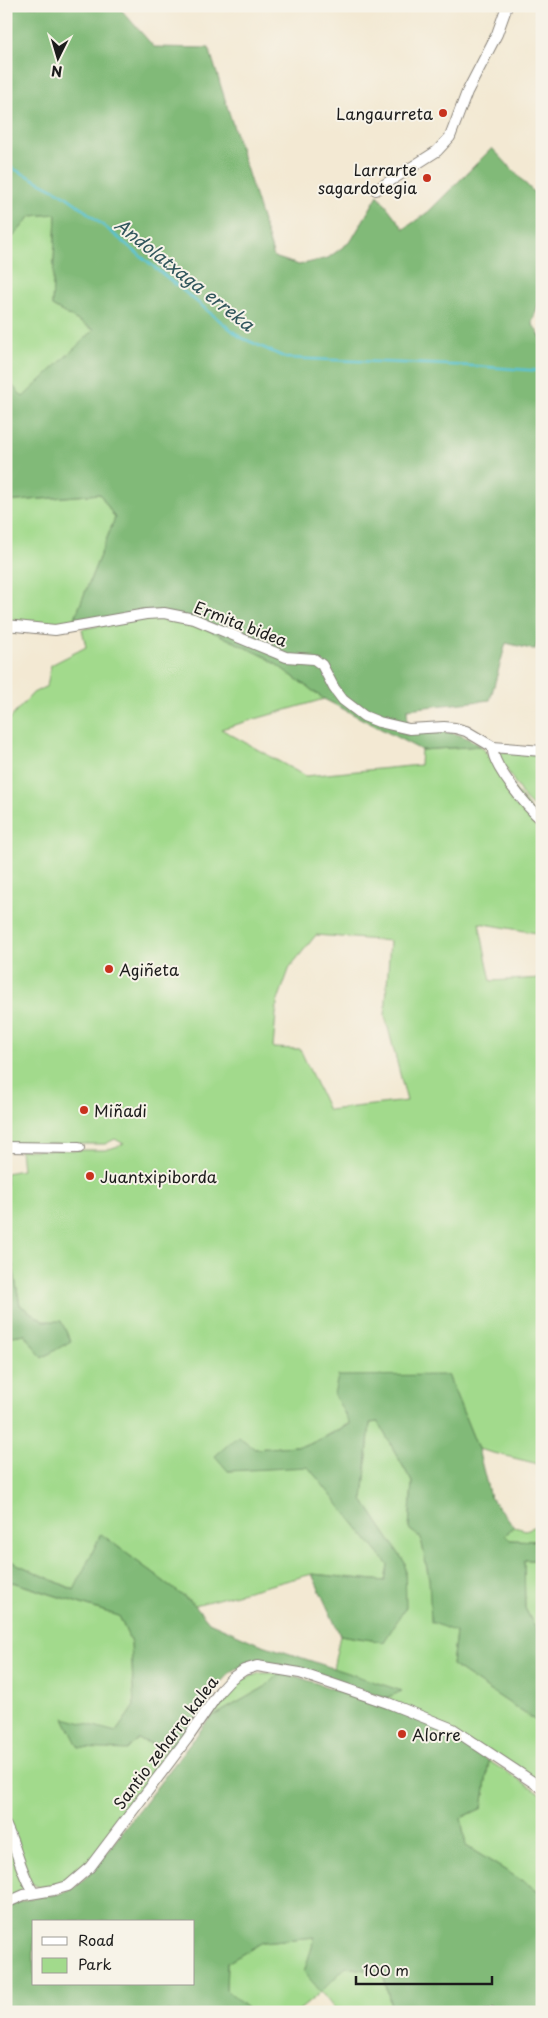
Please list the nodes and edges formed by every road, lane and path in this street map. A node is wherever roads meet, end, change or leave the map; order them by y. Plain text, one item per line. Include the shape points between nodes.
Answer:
1 (507, 6) edge
2 (376, 190) dead end
3 (6, 625) edge
4 (493, 747) junction
5 (542, 751) edge
6 (542, 820) edge
7 (6, 1147) edge
8 (79, 1148) dead end
9 (542, 1788) edge
10 (6, 1826) edge
11 (33, 1892) junction
12 (6, 1903) edge
13 (464, 2012) edge
14 (492, 2012) edge

1 - 2 street via 450,137 437,151
3 - 4 street, Ermita bidea via 55,630 146,614 187,617 286,657 314,659 322,665 343,700 364,716 409,729 455,728
4 - 5 street
4 - 6 street via 494,759 514,790
7 - 8 street
9 - 11 street, Santio zeharra kalea via 453,1729 300,1673 257,1666 232,1678 220,1691 90,1867 68,1886
10 - 11 street
11 - 12 street, Santio zeharra kalea
13 - 14 street

